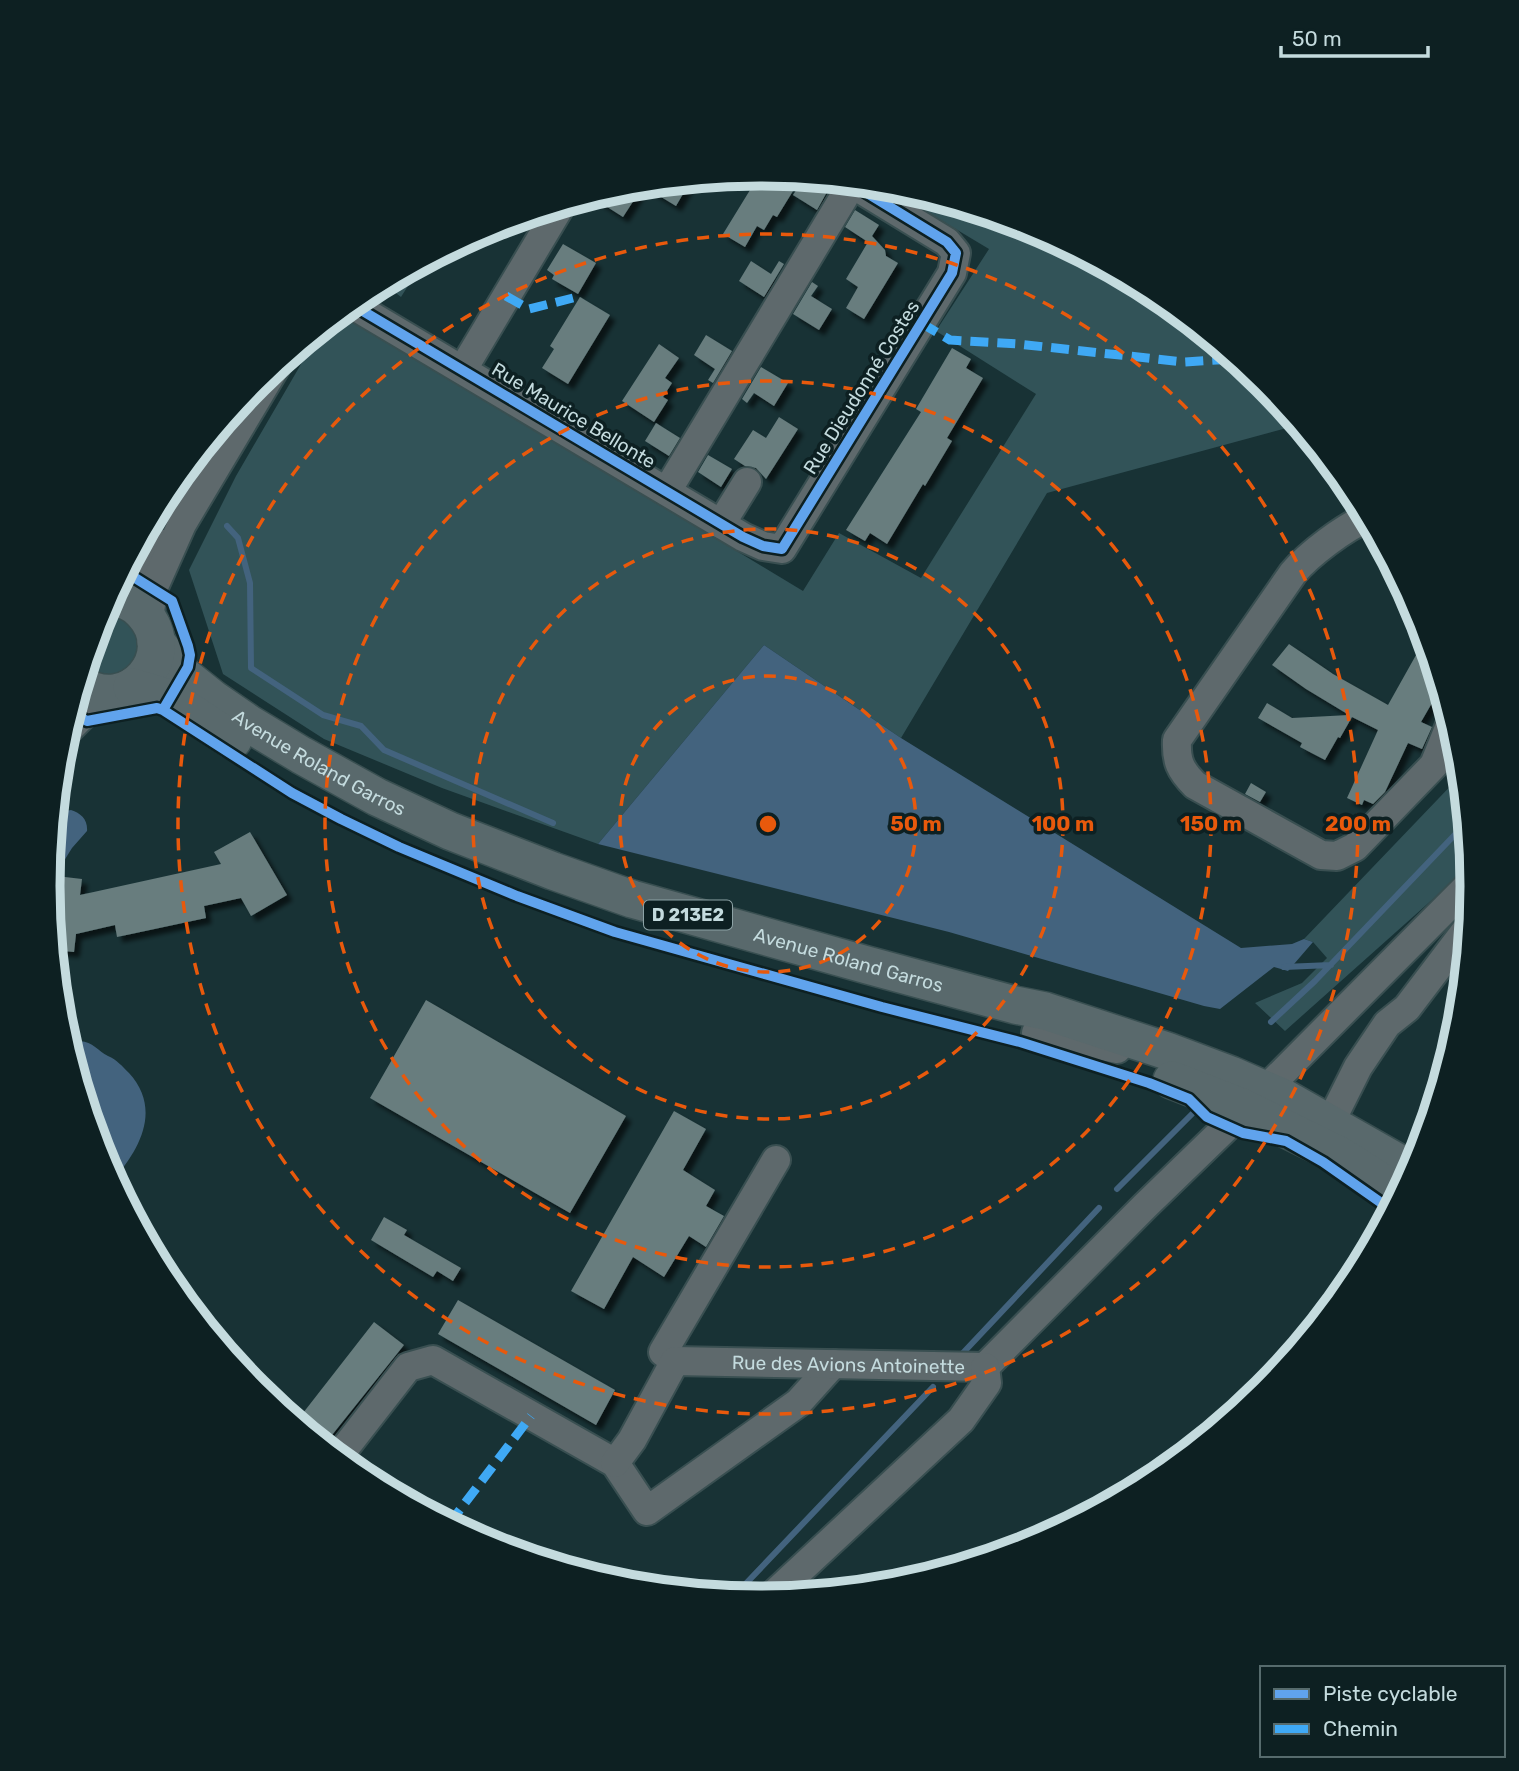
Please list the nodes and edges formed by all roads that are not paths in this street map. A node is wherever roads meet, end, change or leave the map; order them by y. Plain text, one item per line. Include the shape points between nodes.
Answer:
1 (846, 191) edge
2 (868, 194) edge
3 (554, 217) edge
4 (362, 309) edge
5 (463, 369) junction
6 (255, 401) edge
7 (747, 482) dead end
8 (667, 491) junction
9 (1357, 522) edge
10 (182, 524) junction
11 (721, 524) junction
12 (782, 549) joint
13 (131, 579) edge
14 (121, 600) edge
15 (153, 631) junction
16 (107, 689) edge
17 (80, 718) edge
18 (1444, 740) edge
19 (1460, 894) edge
20 (1457, 943) edge
21 (1254, 1099) junction
22 (1330, 1123) junction
23 (776, 1160) dead end
24 (1401, 1165) edge
25 (1400, 1166) edge
26 (1390, 1188) edge
27 (675, 1361) junction
28 (833, 1364) junction
29 (985, 1367) junction
30 (344, 1449) edge
31 (615, 1463) junction
32 (785, 1585) edge

1 - 8 street
2 - 12 street, Rue Dieudonné Costes via 947,242 956,253 952,273
3 - 5 street
4 - 5 street, Rue Maurice Bellonte
5 - 8 street, Rue Maurice Bellonte
6 - 10 street
7 - 11 street
8 - 11 street, Rue Maurice Bellonte
9 - 18 street via 1301,563 1177,740 1183,773 1195,785 1321,855 1337,856 1355,846 1434,765
10 - 13 street
10 - 15 street via 153,589
11 - 12 street, Rue Maurice Bellonte via 763,546
14 - 15 main road, Avenue Roland Garros via 140,610
15 - 16 main road via 155,656 143,679
15 - 21 main road, Avenue Roland Garros / D 213E2 via 183,675 248,723 377,797 450,831 632,899 1045,1010 1231,1075
16 - 17 street
16 - 21 main road, Avenue Roland Garros / D 213E2 via 169,698 354,811 544,893 756,959 1036,1033
19 - 21 street, Rue des Avions Antoinette
20 - 22 street via 1407,1008 1387,1024 1358,1067
21 - 22 main road, Avenue Roland Garros / D 213E2 via 1286,1099
21 - 25 street via 1258,1106
21 - 26 main road, Avenue Roland Garros / D 213E2
21 - 29 street, Rue des Avions Antoinette
22 - 24 main road, Avenue Roland Garros / D 213E2
23 - 27 street via 663,1352
27 - 28 street, Rue des Avions Antoinette
27 - 31 street
28 - 29 street, Rue des Avions Antoinette
28 - 31 street via 798,1403 647,1511
29 - 32 street via 987,1383 961,1420
30 - 31 street via 408,1367 433,1360

